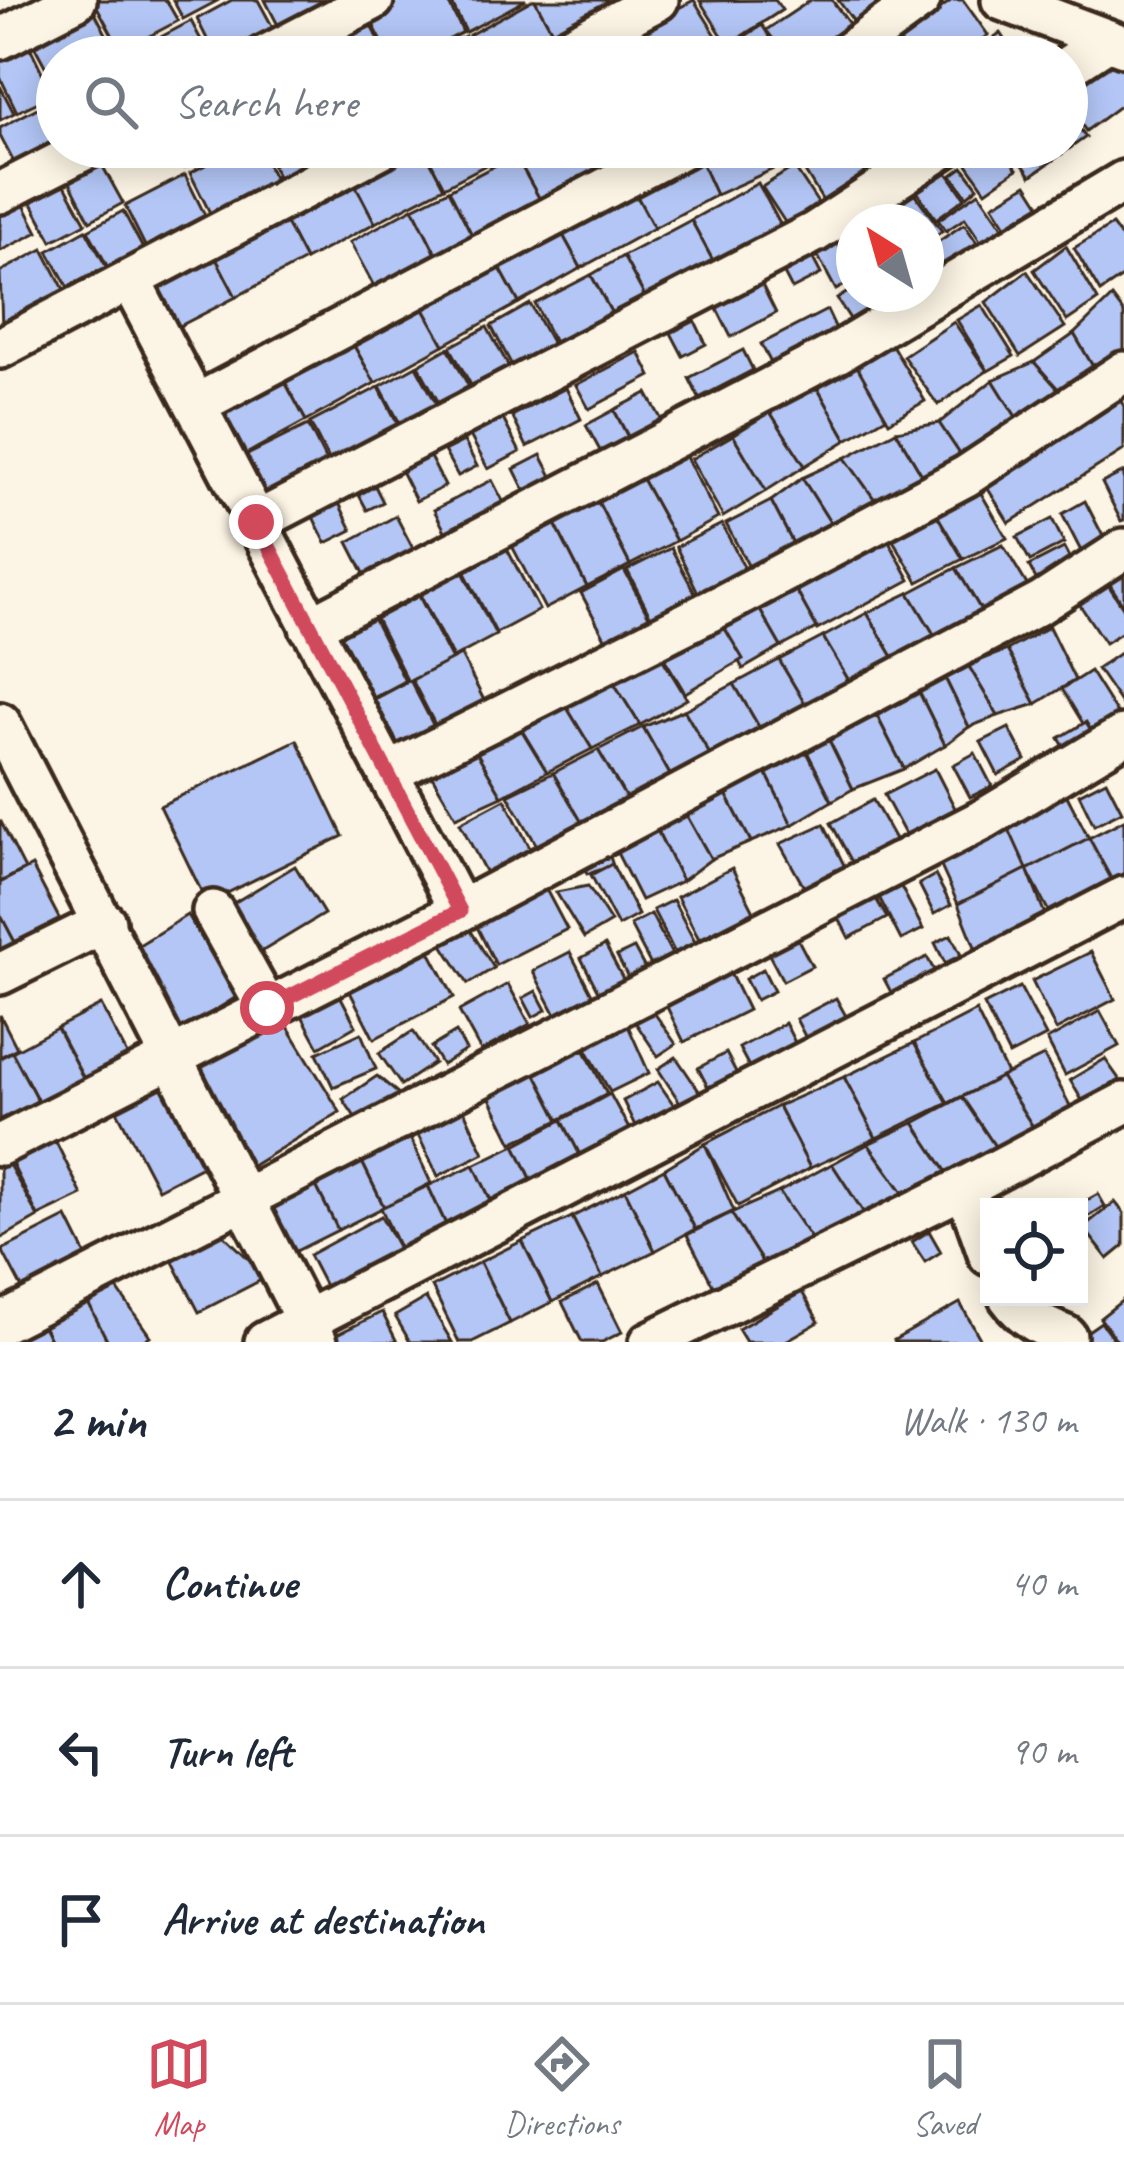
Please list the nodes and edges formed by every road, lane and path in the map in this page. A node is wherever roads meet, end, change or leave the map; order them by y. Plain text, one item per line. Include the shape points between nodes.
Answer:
1 (76, 0) edge
2 (373, 0) edge
3 (658, 0) edge
4 (920, 0) edge
5 (1002, 0) edge
6 (304, 36) edge
7 (590, 36) edge
8 (871, 36) edge
9 (0, 39) edge
10 (1116, 43) edge
11 (1088, 57) edge
12 (50, 168) edge
13 (344, 168) edge
14 (644, 168) edge
15 (913, 168) edge
16 (1124, 181) edge
17 (0, 194) edge
18 (131, 282) junction
19 (0, 347) edge
20 (1124, 372) edge
21 (197, 404) junction
22 (256, 522) junction
23 (1124, 549) edge
24 (310, 627) junction
25 (0, 723) edge
26 (1124, 735) edge
27 (388, 773) junction
28 (13, 778) edge
29 (1124, 897) edge
30 (213, 910) dead end
31 (460, 911) junction
32 (105, 922) junction
33 (0, 974) edge
34 (267, 1008) junction
35 (173, 1058) junction
36 (1124, 1102) edge
37 (0, 1145) edge
38 (964, 1187) junction
39 (246, 1200) junction
40 (980, 1231) edge
41 (1016, 1306) edge
42 (0, 1324) edge
43 (311, 1331) edge
44 (1066, 1336) dead end
45 (265, 1342) edge
46 (650, 1342) edge

1 - 9 street
2 - 6 street
3 - 7 street
4 - 8 street
5 - 10 street
10 - 11 street
12 - 17 street
13 - 18 street
14 - 21 street
15 - 22 street via 815,232
16 - 24 street via 837,353
18 - 19 street
18 - 21 street
20 - 27 street via 966,476
21 - 22 street
22 - 24 street
23 - 31 street via 1041,603
24 - 27 street
25 - 28 street
26 - 39 street via 984,819
27 - 31 street
28 - 32 street
29 - 43 street
30 - 34 street
31 - 34 street
32 - 33 street
32 - 35 street
34 - 35 street
35 - 37 street
35 - 39 street
36 - 38 street
38 - 40 street
38 - 46 street
39 - 42 street
39 - 43 street
41 - 44 street
43 - 45 street

